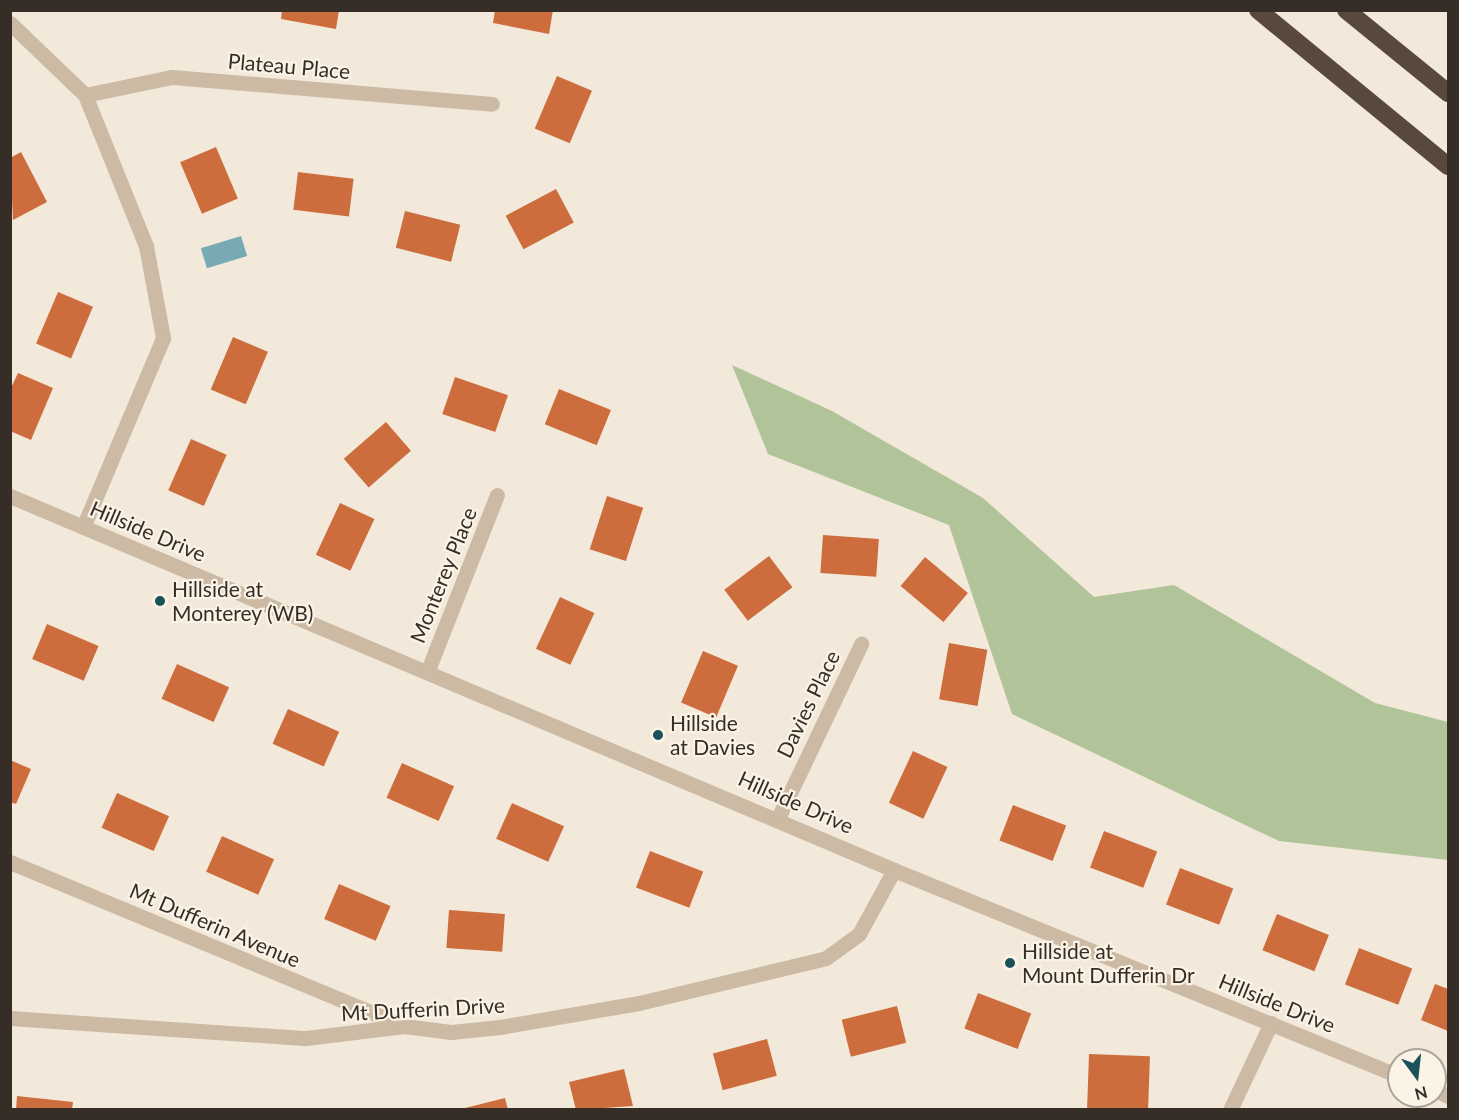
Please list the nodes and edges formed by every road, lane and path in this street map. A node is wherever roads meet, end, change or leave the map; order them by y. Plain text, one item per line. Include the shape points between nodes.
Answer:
1 (1258, 10) edge
2 (1346, 10) edge
3 (10, 22) edge
4 (1449, 93) edge
5 (85, 95) junction
6 (492, 104) dead end
7 (1449, 166) edge
8 (497, 495) dead end
9 (10, 496) edge
10 (83, 527) junction
11 (861, 644) dead end
12 (428, 670) junction
13 (778, 816) junction
14 (10, 862) edge
15 (894, 870) junction
16 (10, 1018) edge
17 (1271, 1023) junction
18 (404, 1026) junction
19 (1387, 1071) edge
20 (1230, 1110) edge

1 - 7 highway
2 - 4 highway
3 - 5 street
5 - 6 street, Plateau Place via 172,77
5 - 10 street via 146,246 164,338
8 - 12 street, Monterey Place
9 - 10 street, Hillside Drive
10 - 12 street, Hillside Drive
11 - 13 street, Davies Place
12 - 13 street, Hillside Drive
13 - 15 street, Hillside Drive
14 - 18 street, Mt Dufferin Avenue
15 - 17 street, Hillside Drive
15 - 18 street, Mt Dufferin Drive via 859,934 826,958 639,1003 500,1027 451,1032
16 - 18 street, Mt Dufferin Drive via 306,1038
17 - 19 street, Hillside Drive
17 - 20 street

